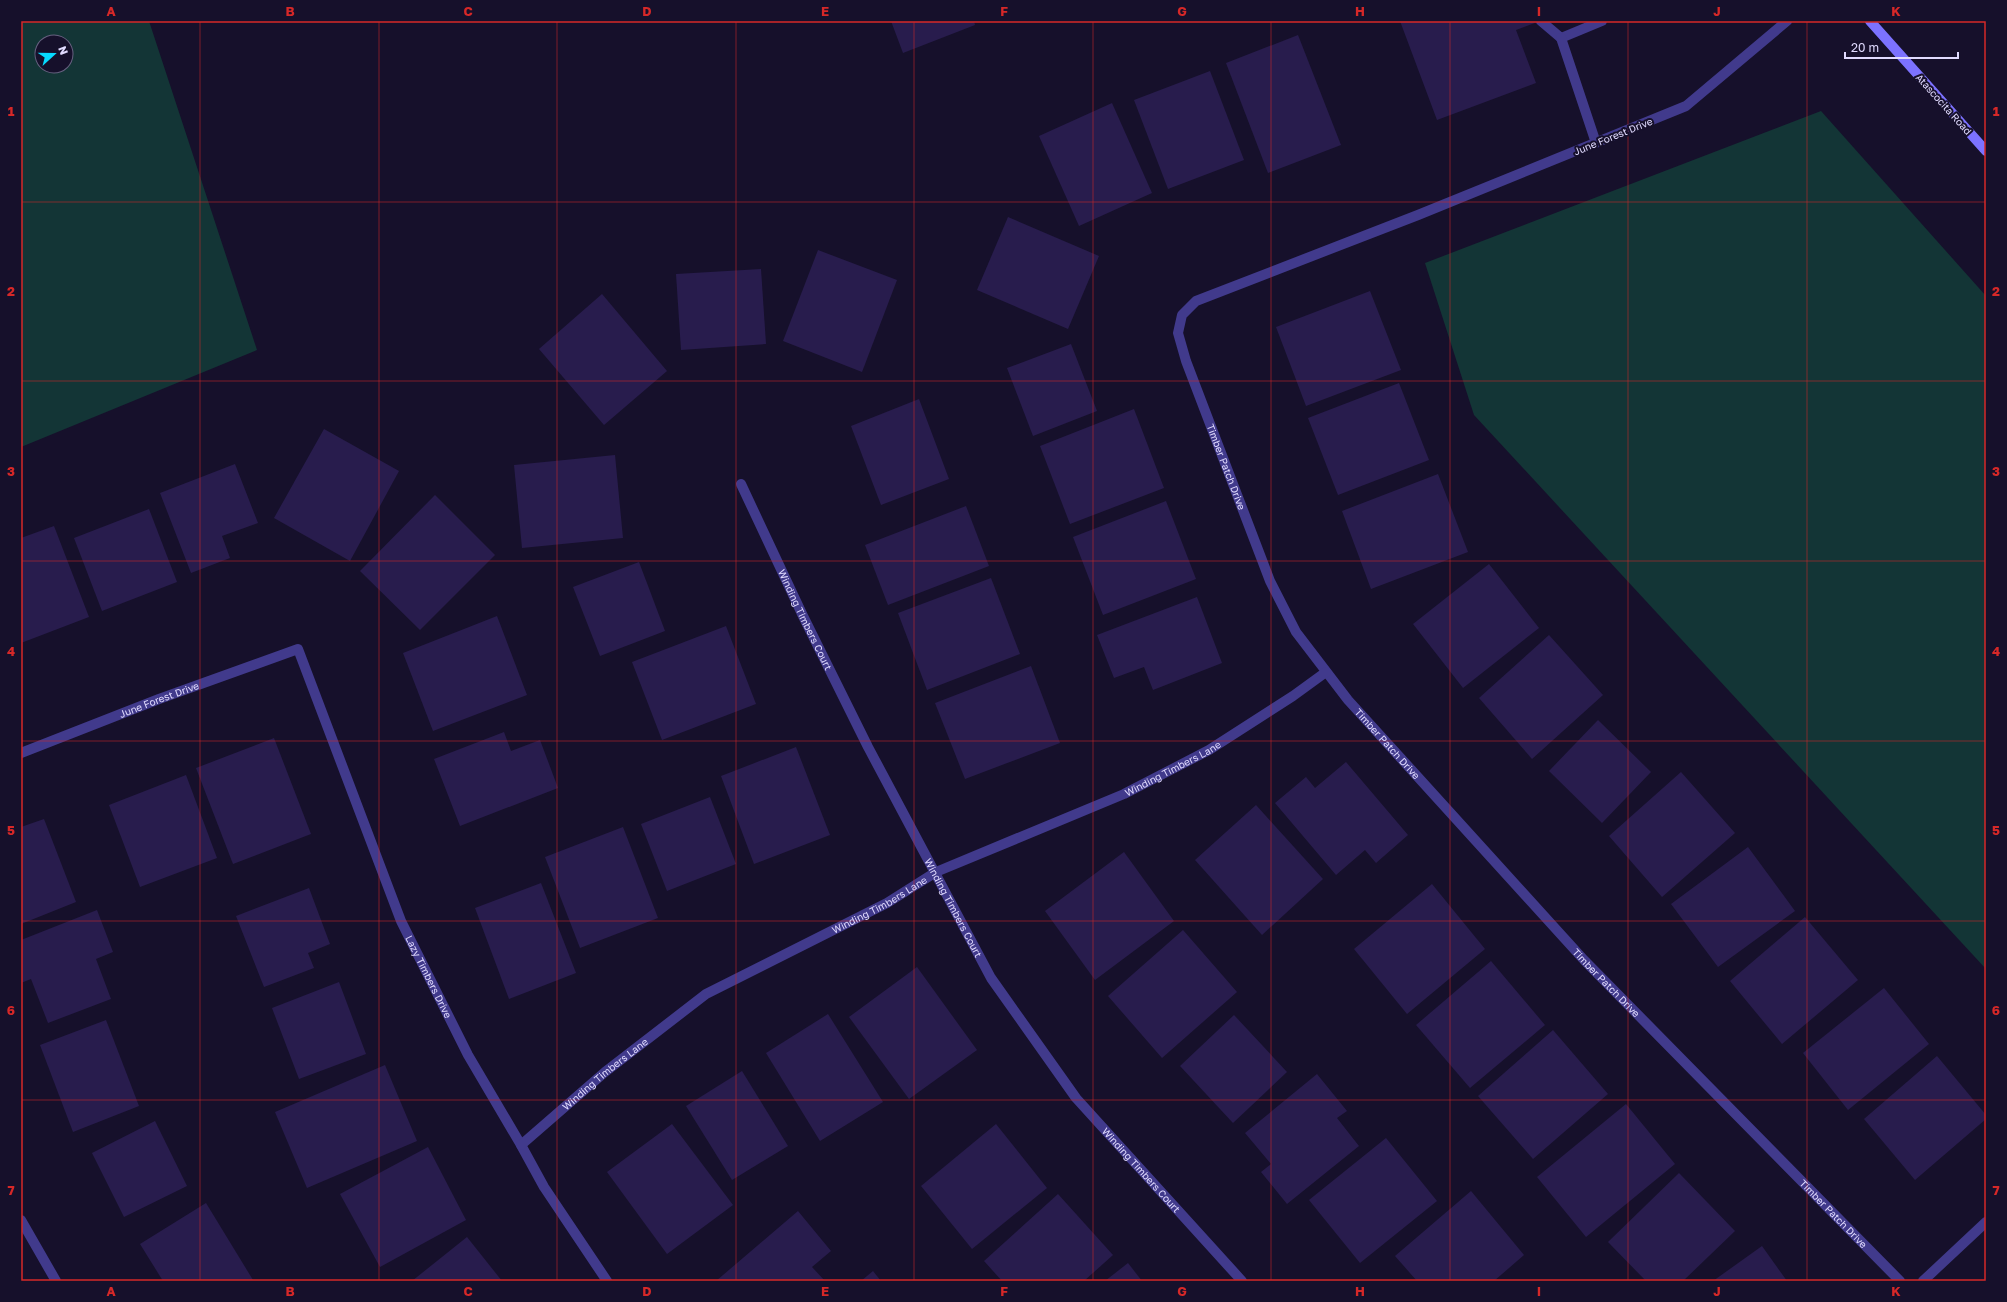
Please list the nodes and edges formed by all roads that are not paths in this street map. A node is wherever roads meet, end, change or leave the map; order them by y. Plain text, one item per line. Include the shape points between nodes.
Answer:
1 (1541, 21) edge
2 (1602, 21) edge
3 (1787, 21) edge
4 (1870, 21) edge
5 (1562, 38) junction
6 (1596, 143) junction
7 (1986, 151) edge
8 (1418, 216) joint
9 (741, 484) dead end
10 (298, 649) joint
11 (1326, 672) junction
12 (21, 753) edge
13 (936, 872) junction
14 (522, 1145) junction
15 (21, 1220) edge
16 (1986, 1222) edge
17 (56, 1281) edge
18 (606, 1281) edge
19 (1242, 1281) edge
20 (1900, 1281) edge
21 (1924, 1281) edge

1 - 5 street
2 - 5 street
3 - 6 street, June Forest Drive via 1686,106
4 - 7 main road, Atascocita Road
5 - 6 street
6 - 8 street, June Forest Drive
8 - 11 street, Timber Patch Drive via 1196,301 1182,315 1178,333 1186,362 1270,581 1296,632
9 - 13 street, Winding Timbers Court via 868,747
10 - 12 street, June Forest Drive via 159,699
10 - 14 street, Lazy Timbers Drive via 401,921 468,1055
11 - 13 street, Winding Timbers Lane via 1209,750 1152,780
11 - 20 street, Timber Patch Drive via 1348,700 1584,960
13 - 14 street, Winding Timbers Lane via 886,903 706,994 605,1072
13 - 19 street, Winding Timbers Court via 991,978 1076,1098
14 - 18 street, Lazy Timbers Drive via 544,1187
15 - 17 street
16 - 21 street

